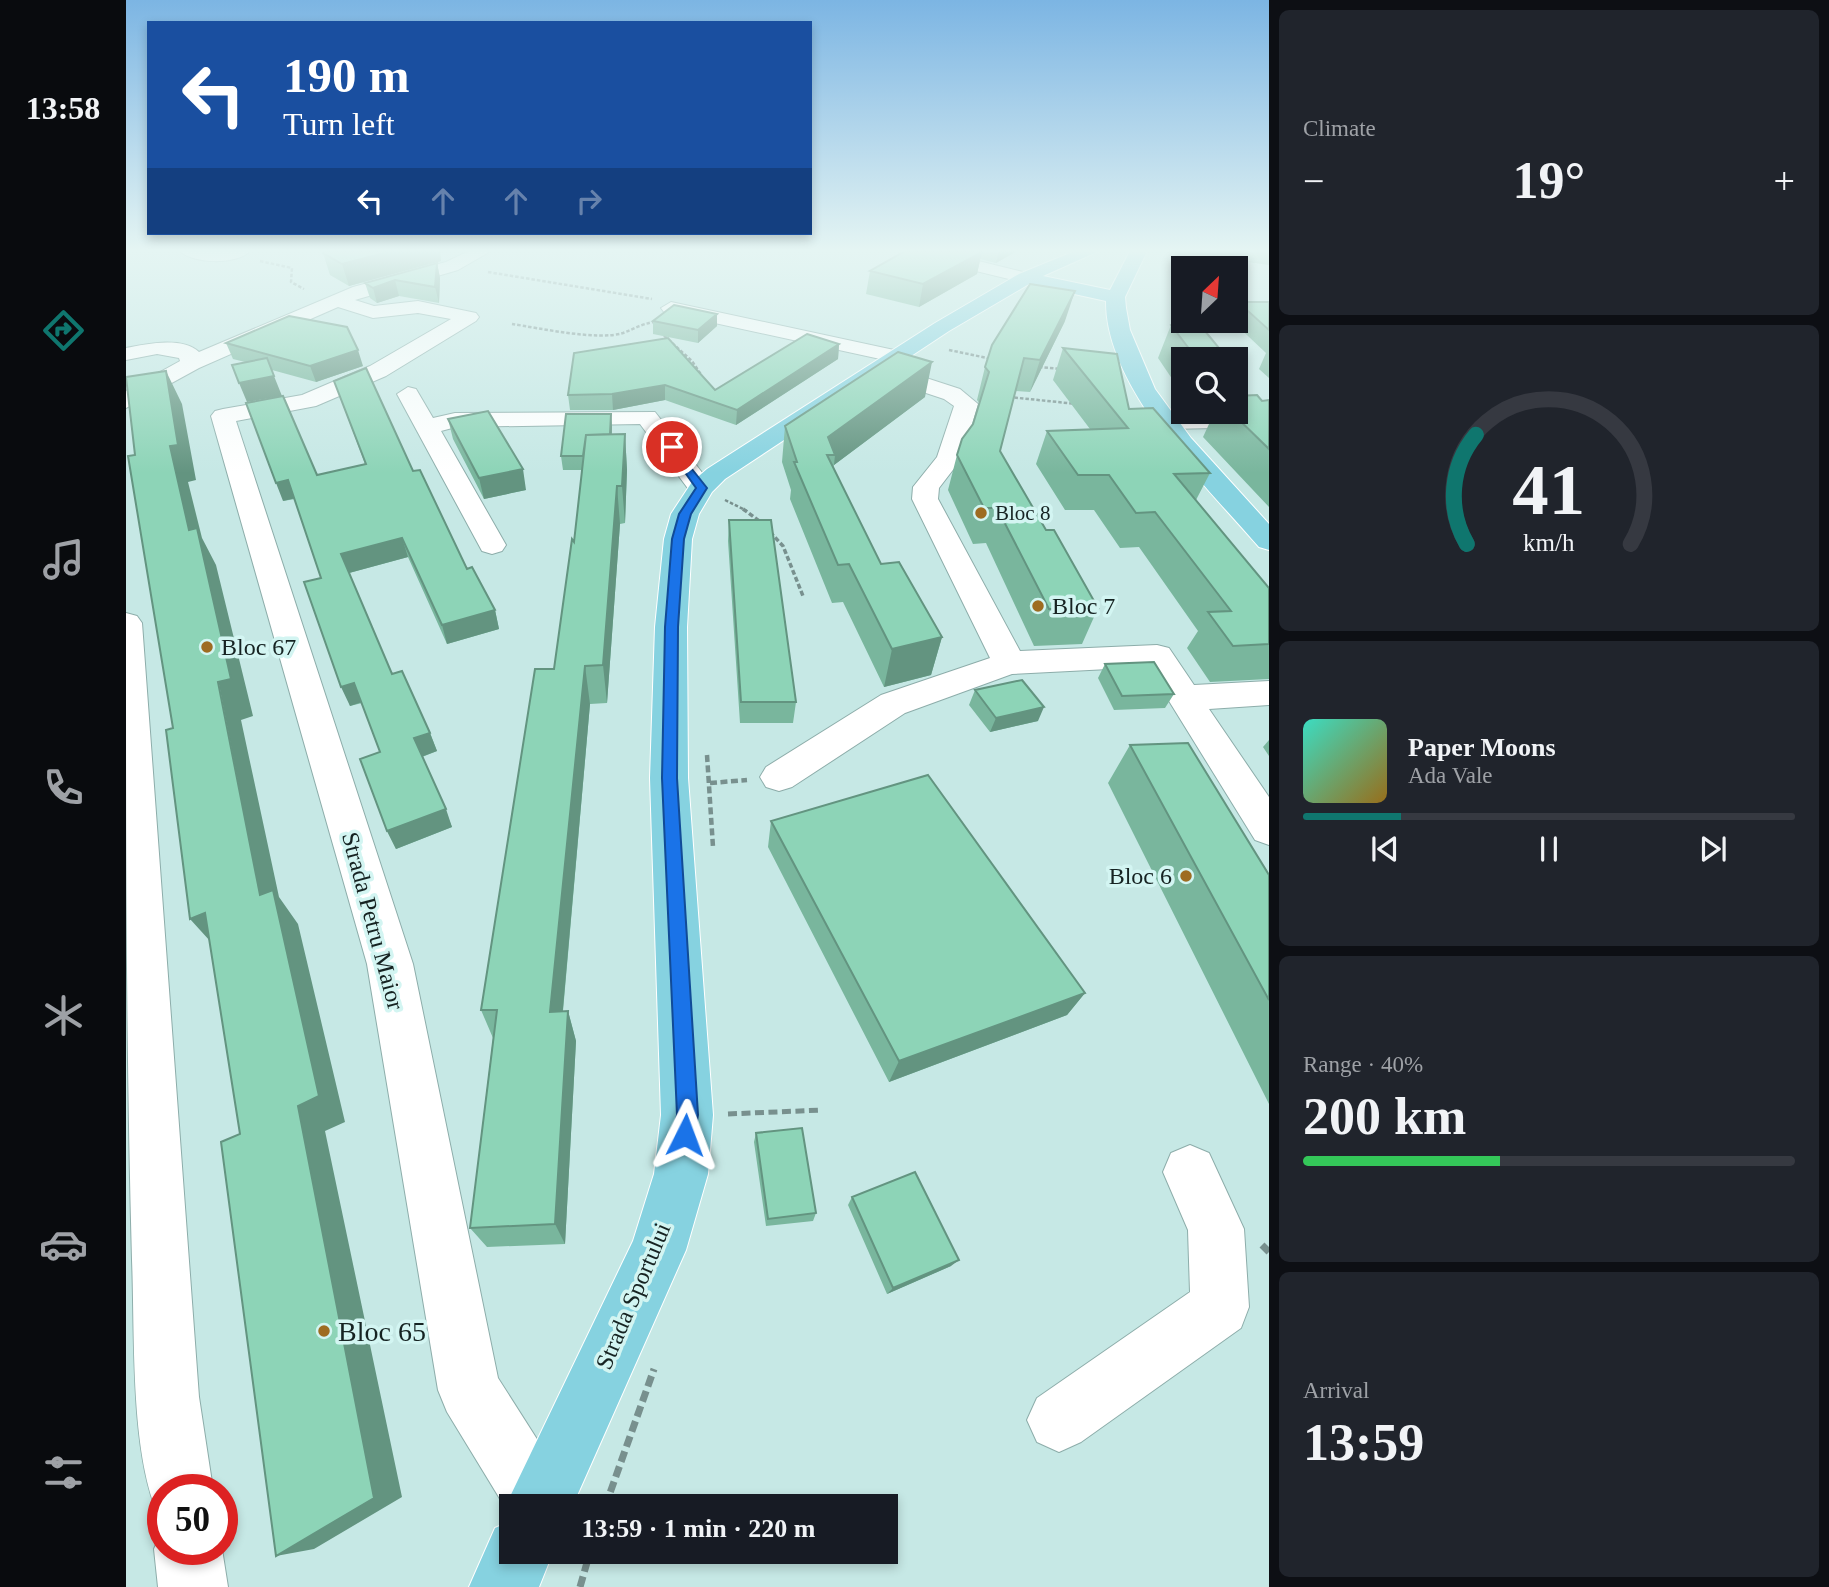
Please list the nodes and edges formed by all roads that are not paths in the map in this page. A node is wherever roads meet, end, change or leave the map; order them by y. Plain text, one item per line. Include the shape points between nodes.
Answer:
1 (281, 325) edge
2 (455, 325) edge
3 (734, 325) edge
4 (951, 325) edge
5 (1119, 325) edge
6 (126, 354) edge
7 (191, 363) junction
8 (886, 366) junction
9 (408, 394) dead end
10 (126, 401) edge
11 (1269, 420) edge
12 (1165, 422) junction
13 (425, 428) junction
14 (710, 492) junction
15 (1269, 541) edge
16 (492, 545) dead end
17 (126, 623) edge
18 (1009, 663) junction
19 (128, 684) edge
20 (1269, 694) edge
21 (1185, 698) junction
22 (779, 778) dead end
23 (1269, 829) edge
24 (1190, 1172) dead end
25 (1059, 1420) dead end
26 (178, 1474) edge
27 (519, 1494) edge
28 (544, 1494) edge
29 (514, 1564) edge
30 (190, 1565) edge
31 (193, 1587) edge
32 (504, 1587) edge

1 - 7 street
2 - 27 street, Strada Petru Maior via 378,371 308,401 223,416 390,964 469,1390
3 - 8 street
4 - 8 main road, Strada Sportului
5 - 12 main road via 1144,390
6 - 7 street via 171,348 189,353
7 - 10 street
8 - 14 main road, Strada Sportului via 733,462
8 - 18 street via 966,404 949,458 926,486 925,499
9 - 13 street
11 - 12 street
12 - 15 main road
13 - 14 street via 455,419 647,417
13 - 16 street
14 - 28 main road, Strada Sportului via 685,514 678,539 671,627 669,778 687,1115 681,1174 657,1250
17 - 19 street
18 - 21 street via 1157,656
18 - 22 street via 892,704
19 - 26 street via 168,1397
20 - 21 street
21 - 23 street
24 - 25 street via 1216,1229 1220,1307
29 - 32 main road, Strada Sportului
30 - 31 street

